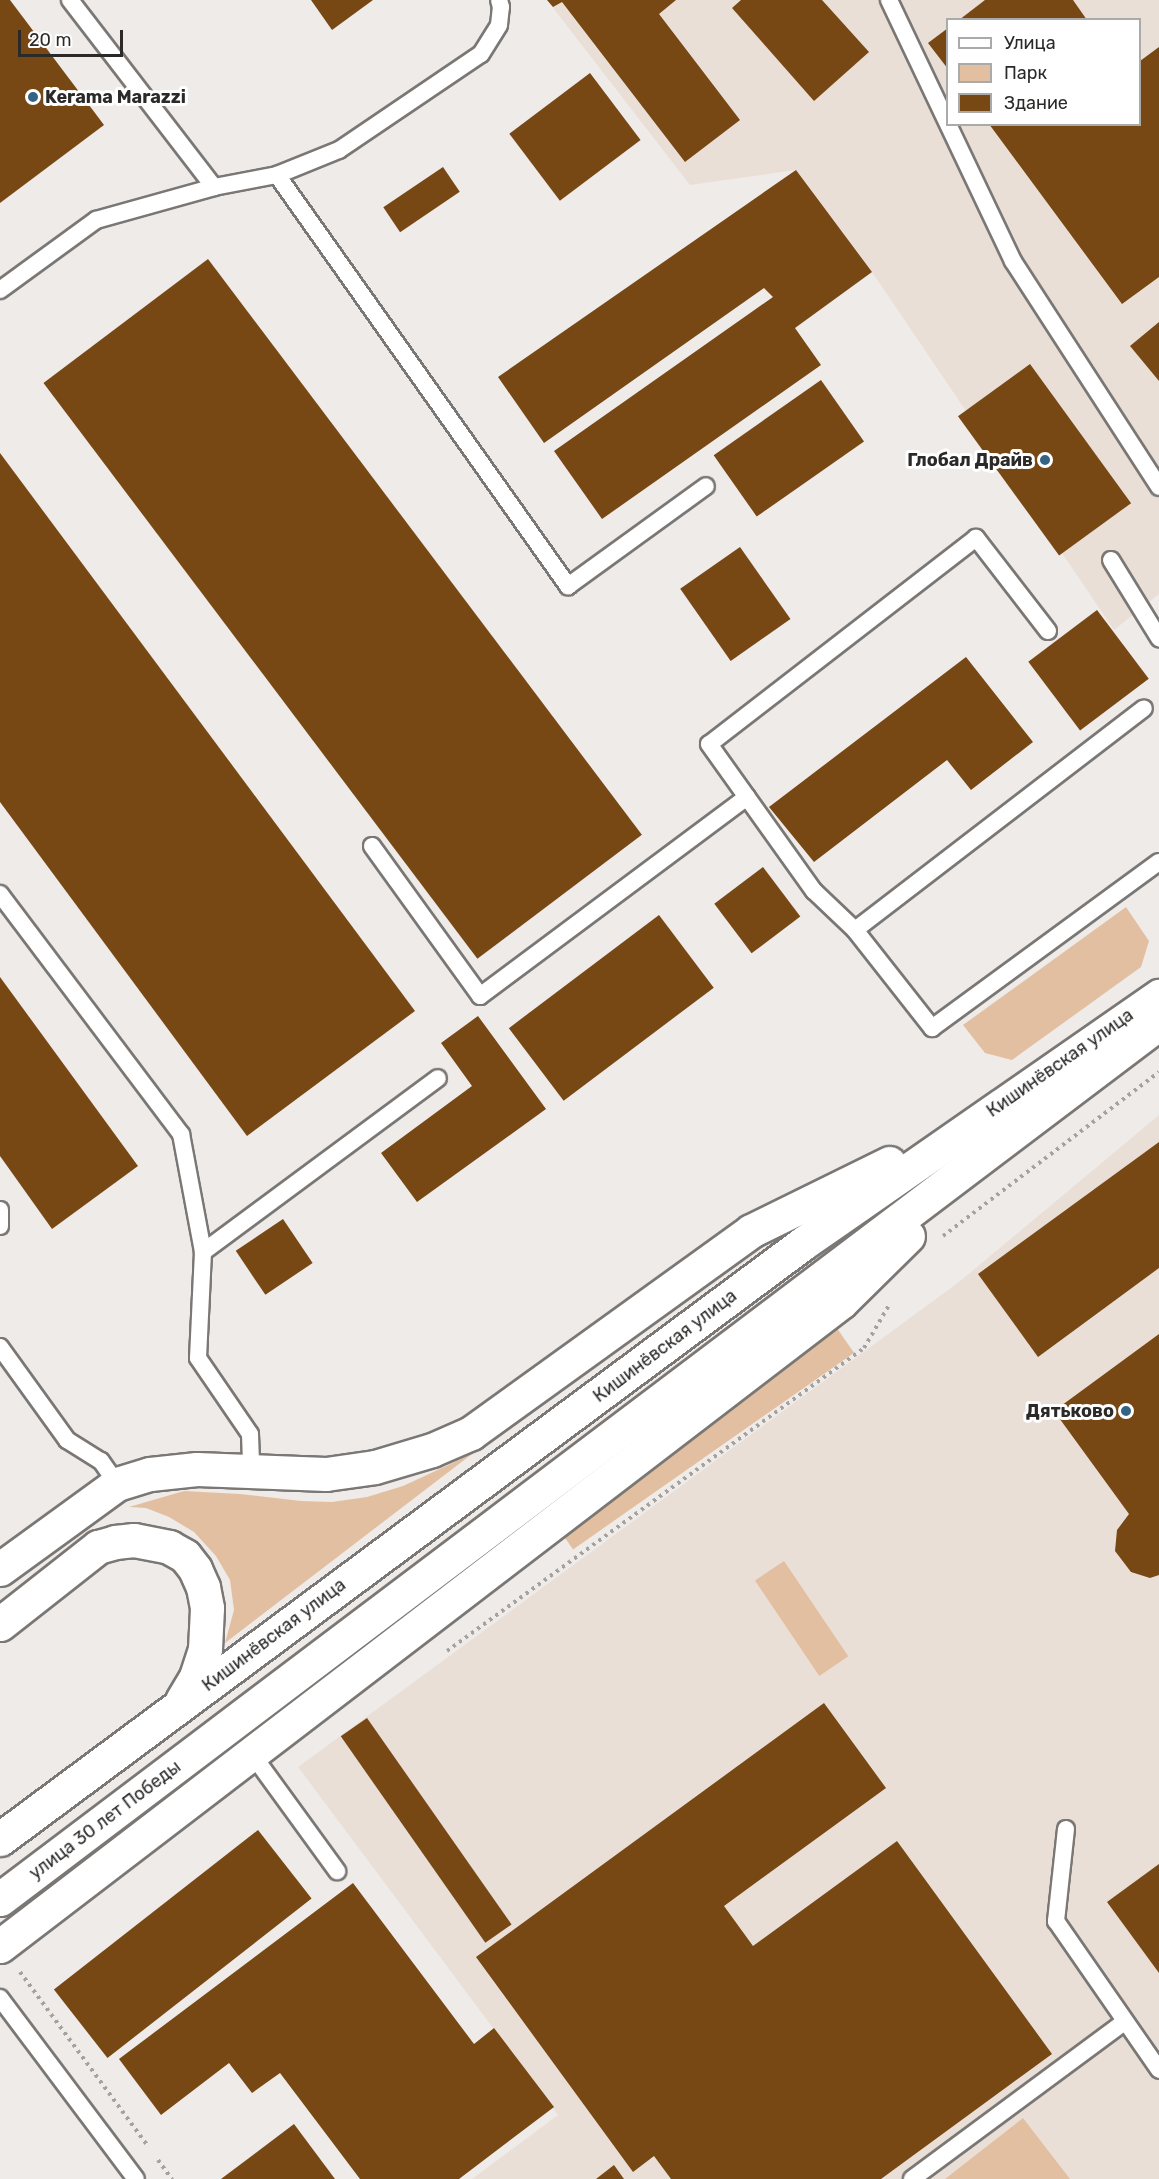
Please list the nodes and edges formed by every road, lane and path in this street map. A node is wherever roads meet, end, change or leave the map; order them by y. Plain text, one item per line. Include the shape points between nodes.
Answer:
1 (70, 0) edge
2 (499, 0) edge
3 (889, 0) edge
4 (946, 120) edge
5 (949, 126) edge
6 (277, 175) junction
7 (214, 187) junction
8 (0, 290) edge
9 (1158, 482) edge
10 (706, 486) dead end
11 (1111, 560) dead end
12 (1048, 631) dead end
13 (1159, 638) edge
14 (1144, 708) dead end
15 (747, 797) junction
16 (372, 846) dead end
17 (1159, 862) edge
18 (0, 894) edge
19 (855, 930) junction
20 (1159, 996) edge
21 (1159, 1023) edge
22 (438, 1078) dead end
23 (980, 1118) junction
24 (999, 1146) junction
25 (0, 1210) edge
26 (0, 1226) edge
27 (203, 1252) junction
28 (0, 1347) edge
29 (251, 1470) junction
30 (117, 1484) junction
31 (0, 1569) edge
32 (0, 1624) edge
33 (178, 1706) junction
34 (211, 1741) joint
35 (252, 1754) junction
36 (1066, 1829) dead end
37 (0, 1839) edge
38 (337, 1871) dead end
39 (0, 1899) edge
40 (9, 1958) edge
41 (0, 1998) edge
42 (1124, 2022) junction
43 (1159, 2070) edge
44 (136, 2179) edge
45 (172, 2179) edge
46 (912, 2179) edge

1 - 7 lane
2 - 6 lane via 499,25 481,54 339,150
3 - 4 lane
5 - 9 lane via 1013,261
6 - 7 lane
6 - 10 lane via 568,586
7 - 8 lane via 96,220
11 - 13 lane
12 - 15 lane via 976,538 709,744
14 - 19 lane
15 - 16 lane via 480,996
15 - 19 lane via 813,891
17 - 19 lane via 932,1028
18 - 27 lane via 181,1134
20 - 23 street, Кишинёвская улица
21 - 24 street, Кишинёвская улица
22 - 27 lane
23 - 29 street via 751,1231 471,1433 432,1450 375,1467 326,1474
23 - 33 street, Кишинёвская улица via 802,1244
24 - 34 street, Кишинёвская улица
24 - 35 street via 841,1302
25 - 26 lane
27 - 29 lane via 198,1358 250,1434
28 - 30 lane via 67,1440 101,1461
29 - 30 street via 198,1469 150,1474
30 - 31 street
32 - 33 street via 98,1547 134,1540 169,1547 185,1556 195,1569 207,1608 205,1649 196,1677
33 - 37 street
34 - 39 street, улица 30 лет Победы
35 - 38 lane
35 - 40 street
36 - 42 lane via 1056,1921
40 - 45 path
41 - 44 lane
42 - 43 lane
42 - 46 lane

